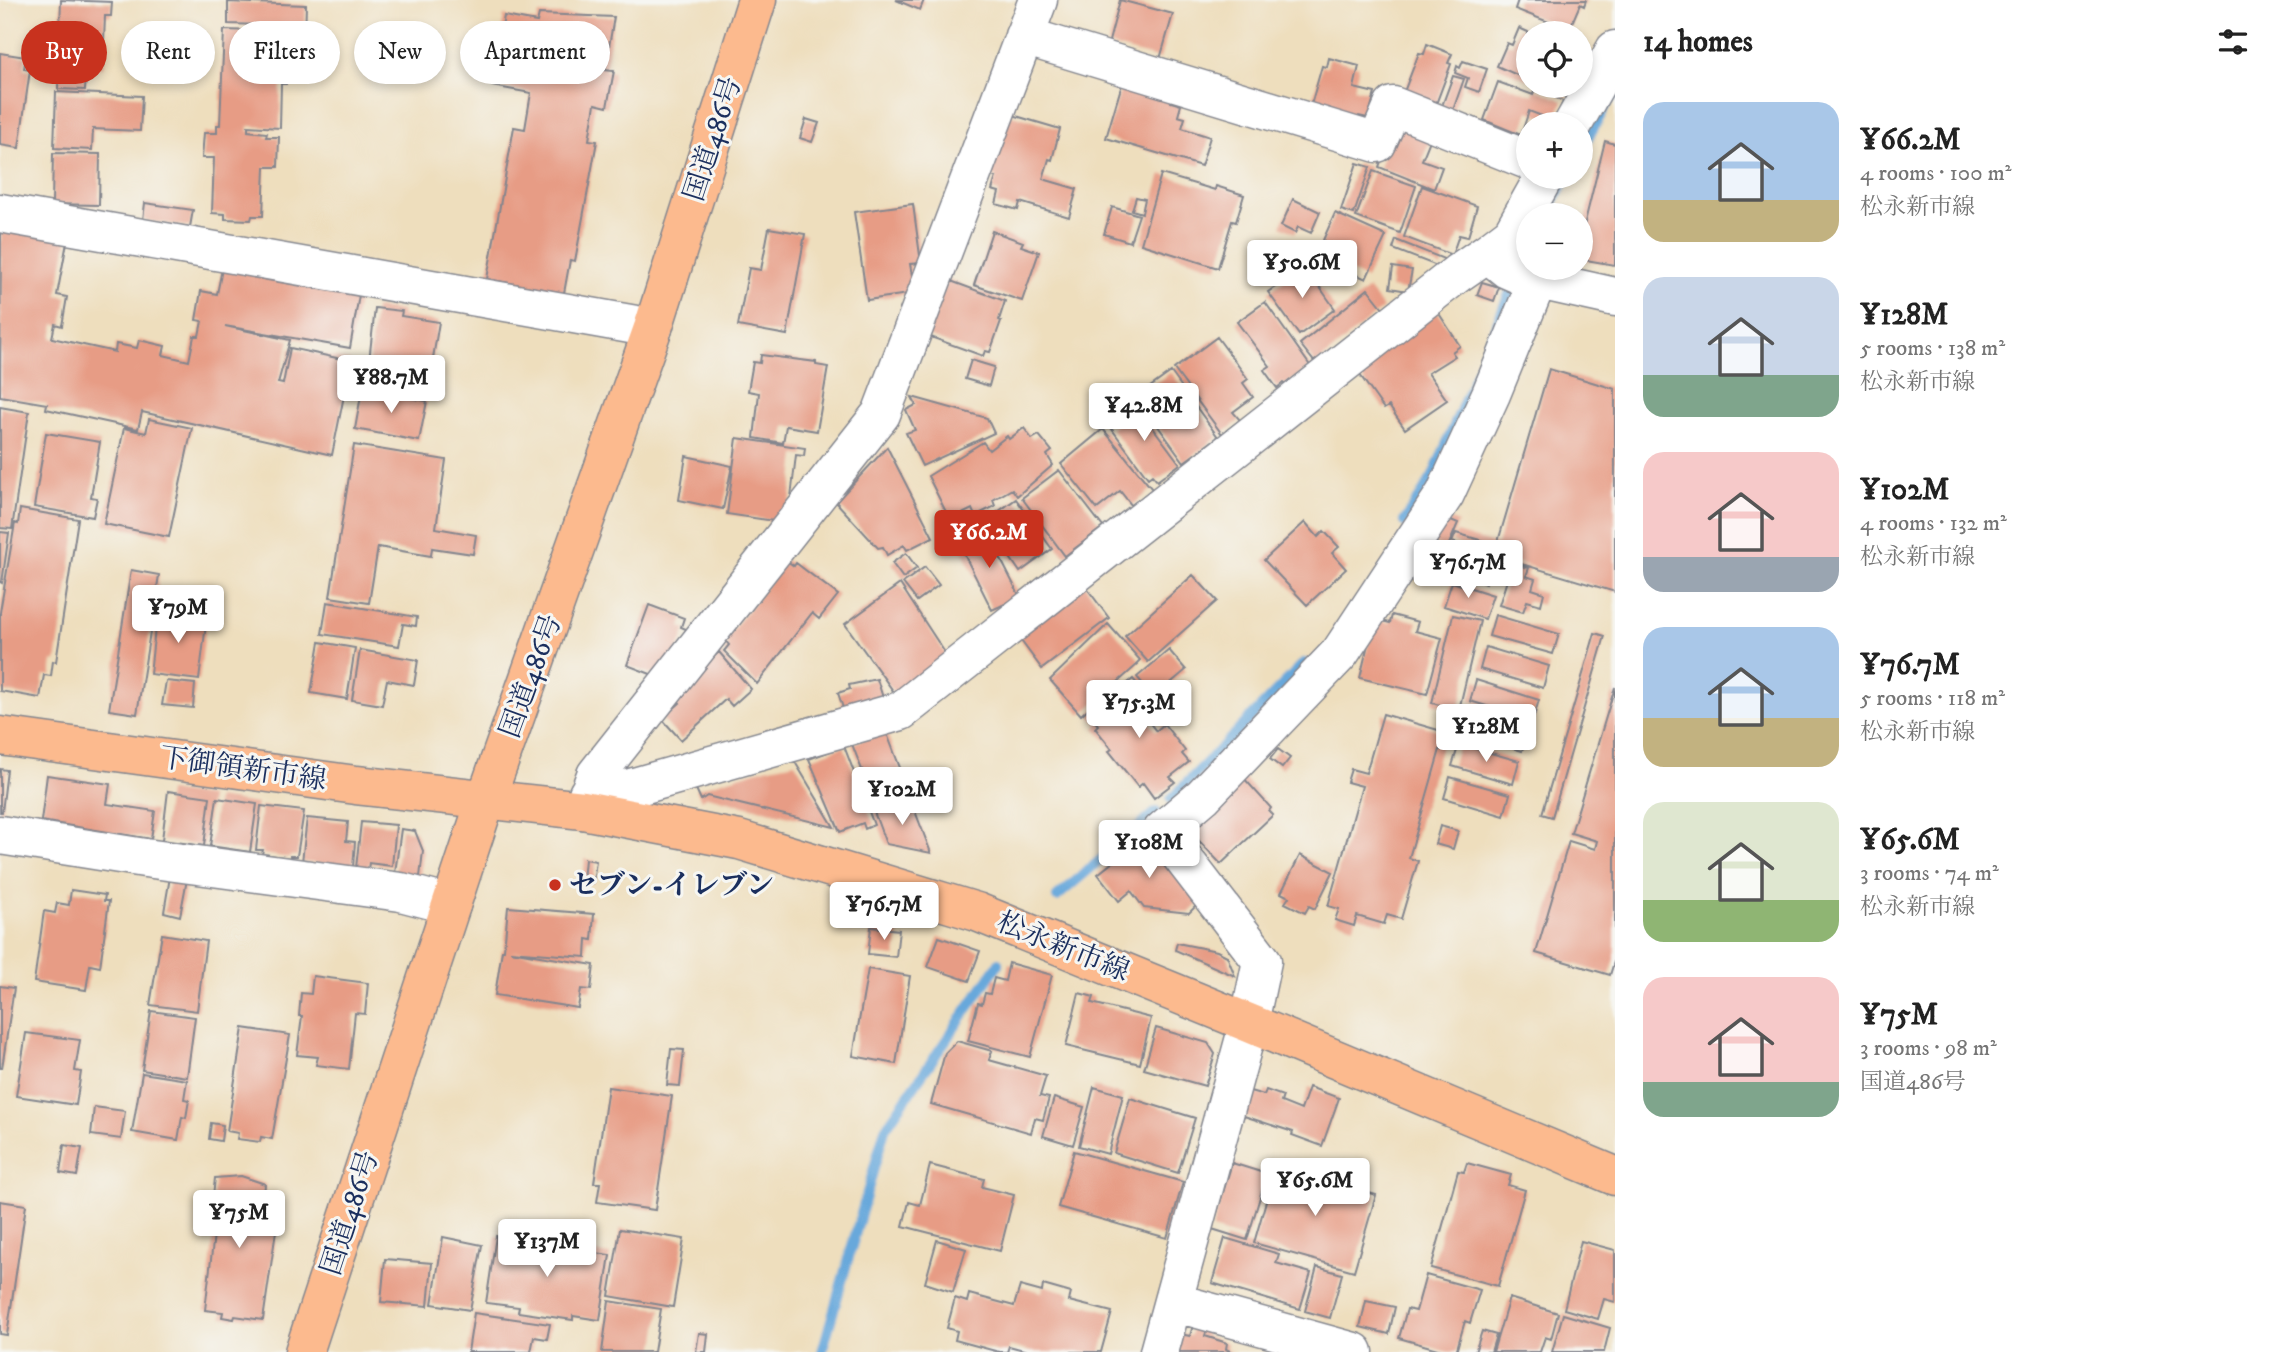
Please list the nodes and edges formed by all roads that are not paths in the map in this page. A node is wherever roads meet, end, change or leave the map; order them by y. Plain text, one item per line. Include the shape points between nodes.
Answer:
1 (757, 0) edge
2 (1038, 0) edge
3 (1024, 36) junction
4 (1615, 50) edge
5 (1580, 112) edge
6 (1516, 155) edge
7 (1537, 189) edge
8 (0, 213) edge
9 (1514, 270) junction
10 (1615, 297) edge
11 (653, 328) junction
12 (0, 736) edge
13 (486, 799) junction
14 (585, 802) junction
15 (0, 835) edge
16 (451, 905) junction
17 (1249, 1023) junction
18 (1615, 1176) edge
19 (1172, 1302) junction
20 (304, 1352) edge
21 (1158, 1352) edge
22 (1354, 1352) edge

1 - 11 main road, 国道486号
2 - 3 street
3 - 6 street via 1377,142 1393,106
3 - 14 street via 881,414 596,775
4 - 5 street
7 - 9 street via 1512,234
8 - 11 street
9 - 10 street
9 - 14 street via 1458,273 901,711
9 - 17 street via 1491,394 1446,494 1340,653 1203,796 1162,831 1262,961
11 - 13 main road, 国道486号
12 - 13 main road, 下御領新市線
13 - 14 main road, 松永新市線
13 - 16 main road, 国道486号
14 - 17 main road, 松永新市線 via 739,841 977,912
15 - 16 street via 401,892
16 - 20 main road, 国道486号
17 - 18 main road, 松永新市線
17 - 19 street
19 - 21 street
19 - 22 street

